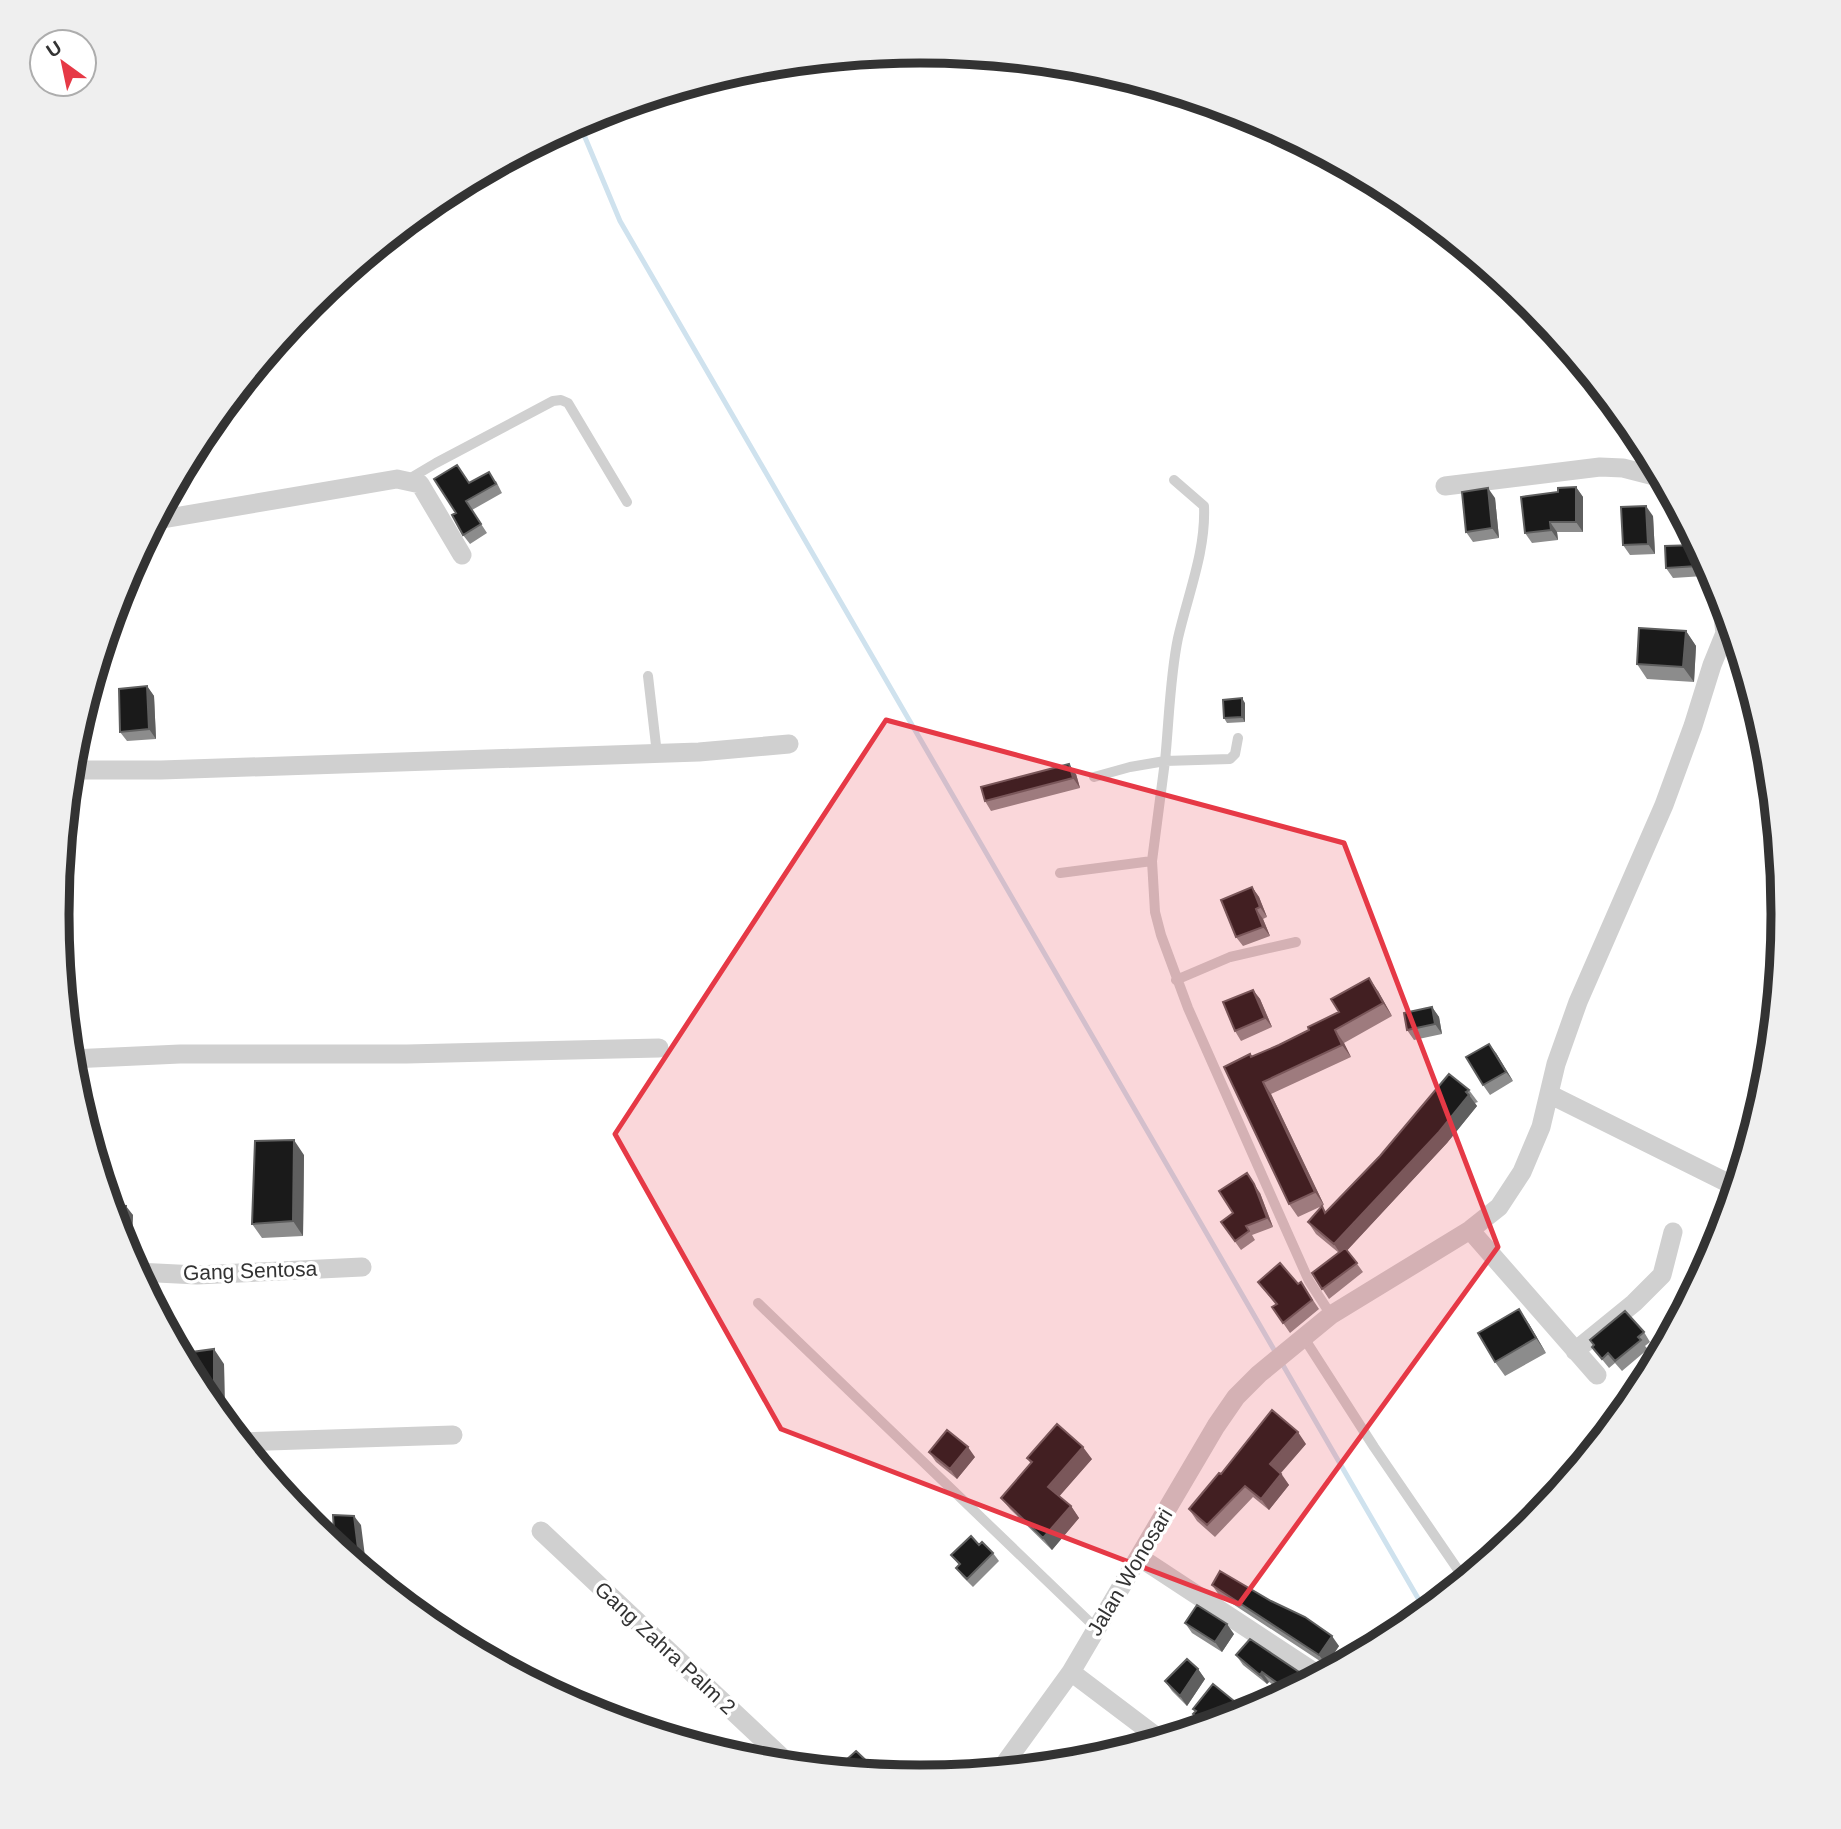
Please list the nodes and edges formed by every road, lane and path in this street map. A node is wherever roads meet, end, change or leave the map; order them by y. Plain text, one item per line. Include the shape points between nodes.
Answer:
1 (1649, 475) edge
2 (409, 480) junction
3 (1174, 480) dead end
4 (1445, 486) dead end
5 (627, 502) dead end
6 (168, 518) edge
7 (462, 555) dead end
8 (1725, 636) edge
9 (648, 676) dead end
10 (1238, 738) dead end
11 (789, 744) dead end
12 (657, 754) junction
13 (1165, 761) junction
14 (81, 770) edge
15 (1094, 778) dead end
16 (1152, 861) junction
17 (1060, 873) dead end
18 (1296, 942) dead end
19 (1176, 981) junction
20 (659, 1048) dead end
21 (81, 1059) edge
22 (1551, 1095) junction
23 (1728, 1183) edge
24 (1470, 1230) junction
25 (1673, 1231) dead end
26 (362, 1267) dead end
27 (149, 1273) edge
28 (758, 1303) dead end
29 (1331, 1315) junction
30 (1302, 1340) junction
31 (1575, 1351) junction
32 (1597, 1375) dead end
33 (453, 1435) dead end
34 (253, 1443) edge
35 (541, 1531) dead end
36 (1139, 1557) junction
37 (1460, 1573) edge
38 (1097, 1629) junction
39 (1311, 1670) edge
40 (1071, 1672) junction
41 (1152, 1734) edge
42 (778, 1754) edge
43 (1006, 1761) edge

1 - 4 street via 1600,467
2 - 5 lane via 447,456 561,400 568,403
2 - 6 street
2 - 7 street via 420,484
3 - 13 lane via 1204,506 1205,521 1178,638
8 - 22 street, Jalan Wonosari via 1664,805 1578,1002 1556,1064
9 - 12 lane
10 - 13 lane via 1230,758
11 - 12 street
12 - 14 street
13 - 15 lane
13 - 16 lane
16 - 17 lane
16 - 19 lane via 1155,912
18 - 19 lane via 1230,957
19 - 29 lane via 1309,1281
20 - 21 street
22 - 23 street
22 - 24 street, Jalan Wonosari via 1522,1172 1500,1207
24 - 29 street, Jalan Wonosari
24 - 31 street
25 - 31 street via 1662,1275
26 - 27 street, Gang Sentosa via 197,1275
28 - 38 lane
29 - 30 street, Jalan Wonosari
30 - 36 street, Jalan Wonosari via 1236,1397
30 - 37 lane
31 - 32 street
33 - 34 street
35 - 42 street, Gang Zahra Palm 2
36 - 38 street, Jalan Wonosari
36 - 39 street
38 - 40 street, Jalan Wonosari
40 - 41 street
40 - 43 street, Jalan Wonosari

